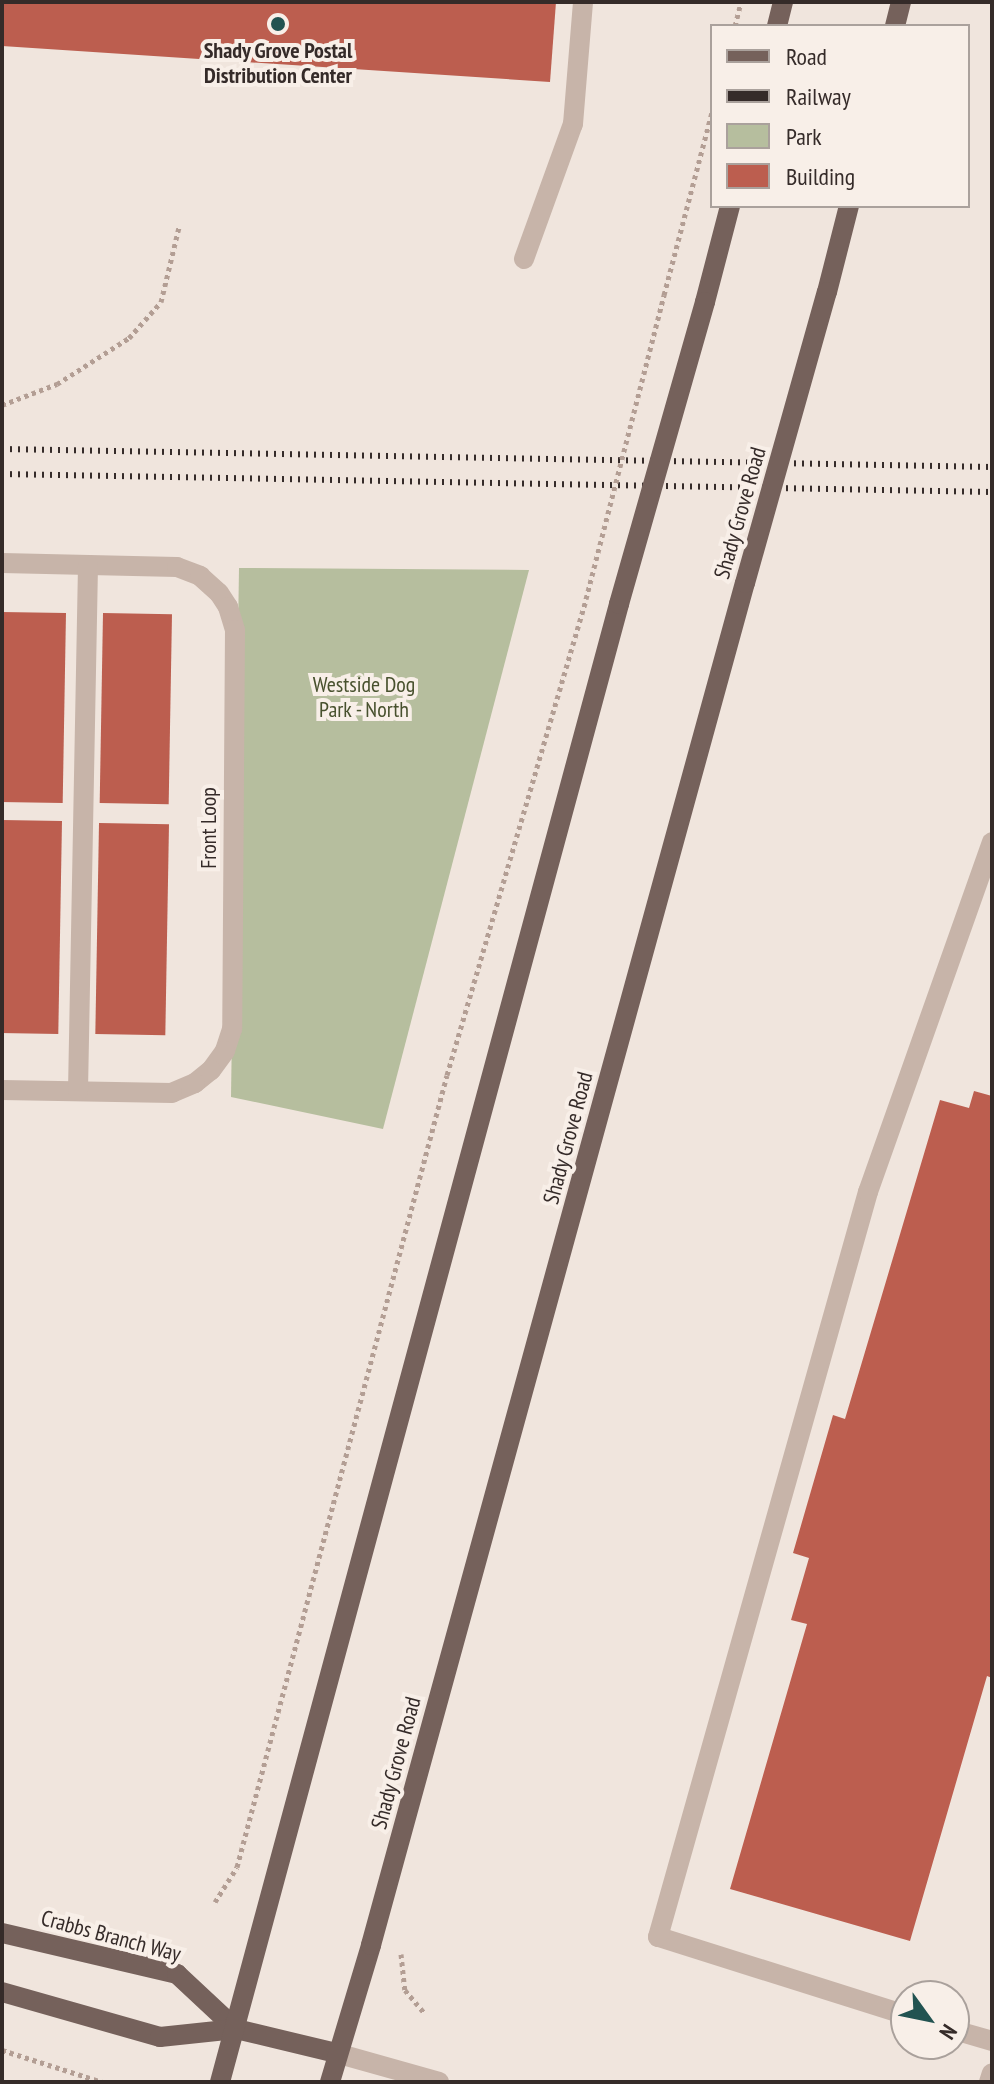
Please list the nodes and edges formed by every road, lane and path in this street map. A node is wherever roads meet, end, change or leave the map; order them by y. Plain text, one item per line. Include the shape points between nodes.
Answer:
1 (583, 2) edge
2 (741, 2) edge
3 (783, 2) edge
4 (901, 2) edge
5 (736, 24) edge
6 (778, 24) edge
7 (896, 24) edge
8 (710, 120) edge
9 (729, 208) edge
10 (848, 208) edge
11 (179, 227) dead end
12 (524, 259) dead end
13 (2, 405) edge
14 (2, 563) edge
15 (88, 565) junction
16 (992, 842) edge
17 (2, 1090) edge
18 (78, 1091) junction
19 (215, 1902) dead end
20 (2, 1933) edge
21 (2, 1992) edge
22 (890, 2010) edge
23 (236, 2029) junction
24 (970, 2035) edge
25 (992, 2041) edge
26 (2, 2050) edge
27 (336, 2053) junction
28 (992, 2073) edge
29 (102, 2082) edge
30 (220, 2082) edge
31 (330, 2082) edge
32 (439, 2082) edge
33 (989, 2082) edge

1 - 12 street via 573,124
2 - 5 path
3 - 6 main road
4 - 7 main road
8 - 19 path, bridge via 586,599 447,1075 237,1867
9 - 23 main road, bridge
10 - 27 main road, Shady Grove Road, bridge via 371,1945
11 - 13 path via 161,302 129,338 57,384
14 - 15 street, Front Loop
15 - 18 street
15 - 18 street, Front Loop via 177,567 200,576 228,607 235,630 232,1029 211,1070 172,1093
16 - 22 street via 868,1192 658,1937
17 - 18 street, Front Loop
20 - 23 main road, Crabbs Branch Way via 177,1974
21 - 23 main road, Crabbs Branch Way via 160,2037
23 - 27 main road, Crabbs Branch Way
23 - 30 main road
24 - 25 street
26 - 29 path
27 - 31 main road, Shady Grove Road
27 - 32 street, Crabbs Branch Way
28 - 33 street

